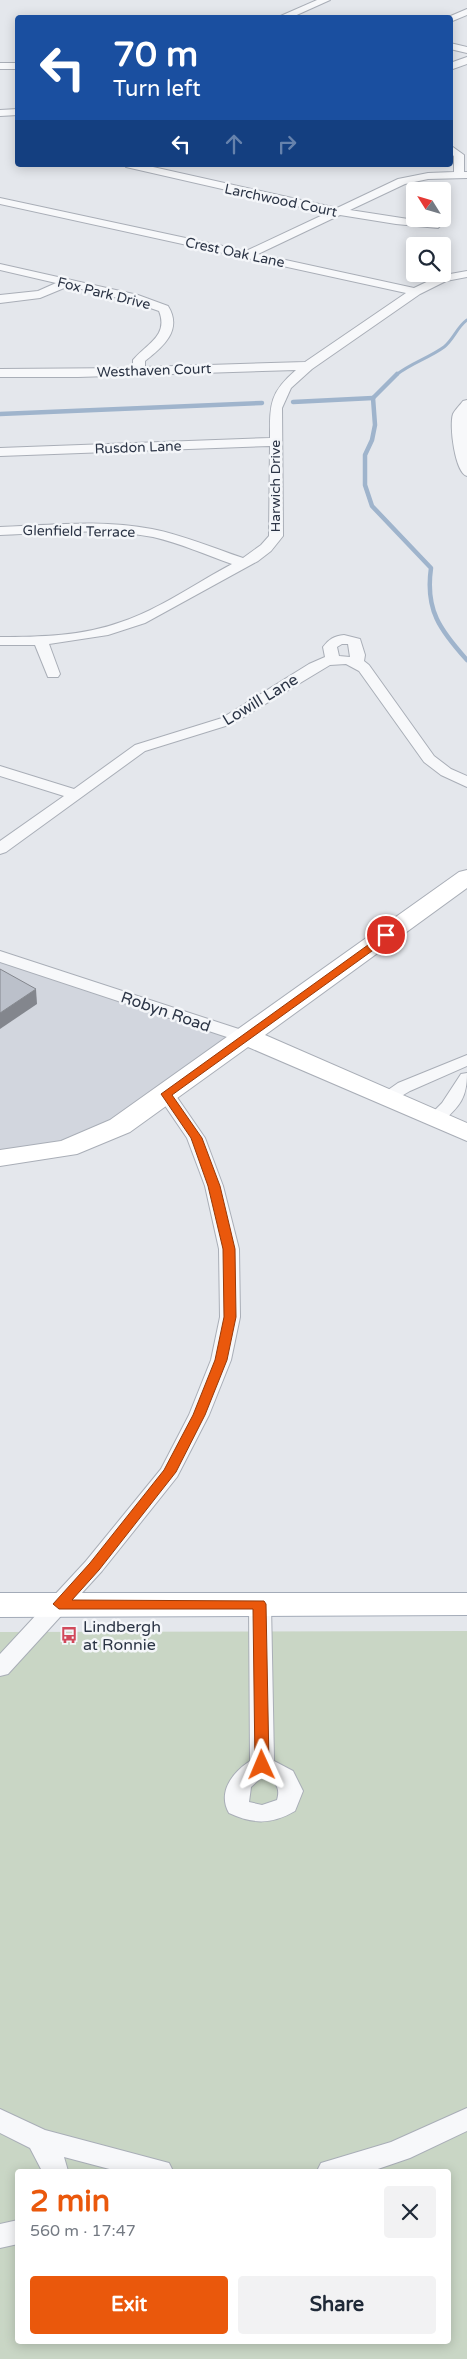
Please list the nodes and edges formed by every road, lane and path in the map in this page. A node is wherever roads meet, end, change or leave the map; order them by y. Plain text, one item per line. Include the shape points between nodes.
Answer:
1 (325, 0) edge
2 (467, 12) edge
3 (286, 15) edge
4 (310, 15) edge
5 (310, 15) edge
6 (453, 18) edge
7 (453, 47) edge
8 (467, 50) edge
9 (467, 60) edge
10 (0, 66) edge
11 (15, 66) edge
12 (453, 66) edge
13 (15, 112) edge
14 (0, 113) edge
15 (453, 150) edge
16 (138, 167) edge
17 (463, 175) edge
18 (0, 201) edge
19 (334, 212) junction
20 (406, 222) edge
21 (247, 255) junction
22 (0, 267) edge
23 (467, 274) edge
24 (67, 283) junction
25 (416, 292) junction
26 (0, 299) edge
27 (308, 366) junction
28 (139, 371) junction
29 (0, 373) edge
30 (467, 404) edge
31 (275, 442) junction
32 (0, 452) edge
33 (467, 472) edge
34 (0, 531) edge
35 (243, 563) junction
36 (0, 641) edge
37 (41, 641) junction
38 (333, 660) junction
39 (356, 663) junction
40 (53, 674) dead end
41 (0, 771) edge
42 (467, 782) edge
43 (75, 794) junction
44 (0, 849) edge
45 (467, 877) edge
46 (0, 956) edge
47 (245, 1037) junction
48 (467, 1060) edge
49 (467, 1078) edge
50 (166, 1094) junction
51 (387, 1097) junction
52 (435, 1119) junction
53 (467, 1133) edge
54 (0, 1158) edge
55 (59, 1604) junction
56 (260, 1604) junction
57 (467, 1604) edge
58 (0, 1605) edge
59 (0, 1668) edge
60 (262, 1765) dead end
61 (467, 2119) edge
62 (0, 2120) edge
63 (39, 2140) junction
64 (55, 2169) edge
65 (152, 2169) edge
66 (340, 2169) edge
67 (15, 2233) edge
68 (0, 2236) edge

1 - 4 street via 311,5 323,11
2 - 6 street
3 - 5 street via 293,12
7 - 8 street
9 - 12 street
10 - 11 street
13 - 14 street
15 - 17 street via 459,155
16 - 19 street, Larchwood Court
17 - 19 street via 402,181
18 - 21 street, Crest Oak Lane
19 - 20 street, Larchwood Court
19 - 21 street
21 - 25 street, Crest Oak Lane
22 - 24 street, Fox Park Drive
23 - 25 street via 442,278
24 - 26 street via 40,294
24 - 28 street, Fox Park Drive via 134,298 164,309 170,326 140,360
25 - 27 street, Harwich Drive
27 - 28 street, Westhaven Court
27 - 31 street, Harwich Drive via 285,386 280,395 276,408
28 - 29 street, Westhaven Court
30 - 33 street via 459,415 461,455
31 - 32 street, Rusdon Lane
31 - 35 street, Harwich Drive via 276,536 273,542
34 - 35 street, Glenfield Terrace via 130,530 161,536
35 - 37 street, Harwich Drive via 139,620 92,633
36 - 37 street, Harwich Drive
37 - 40 street
38 - 39 street, Lowill Lane
38 - 39 street via 332,642 342,639 355,642
38 - 43 street, Lowill Lane via 314,667 227,721 140,748
39 - 42 street via 364,668 429,759
41 - 43 street
43 - 44 street, Lowill Lane
45 - 47 street
46 - 47 street, Robyn Road
47 - 50 street
47 - 51 street, Robyn Road
48 - 51 street
49 - 52 street via 449,1106
50 - 54 street via 120,1126 67,1148
50 - 55 street via 196,1138 214,1186 229,1249 230,1317 221,1360 199,1415 170,1472
51 - 52 street, Robyn Road
52 - 53 street, Robyn Road
55 - 56 street
55 - 58 street
55 - 59 street
56 - 57 street
56 - 60 street
61 - 66 street via 435,2136
62 - 63 street
63 - 64 street
63 - 65 street
67 - 68 street

